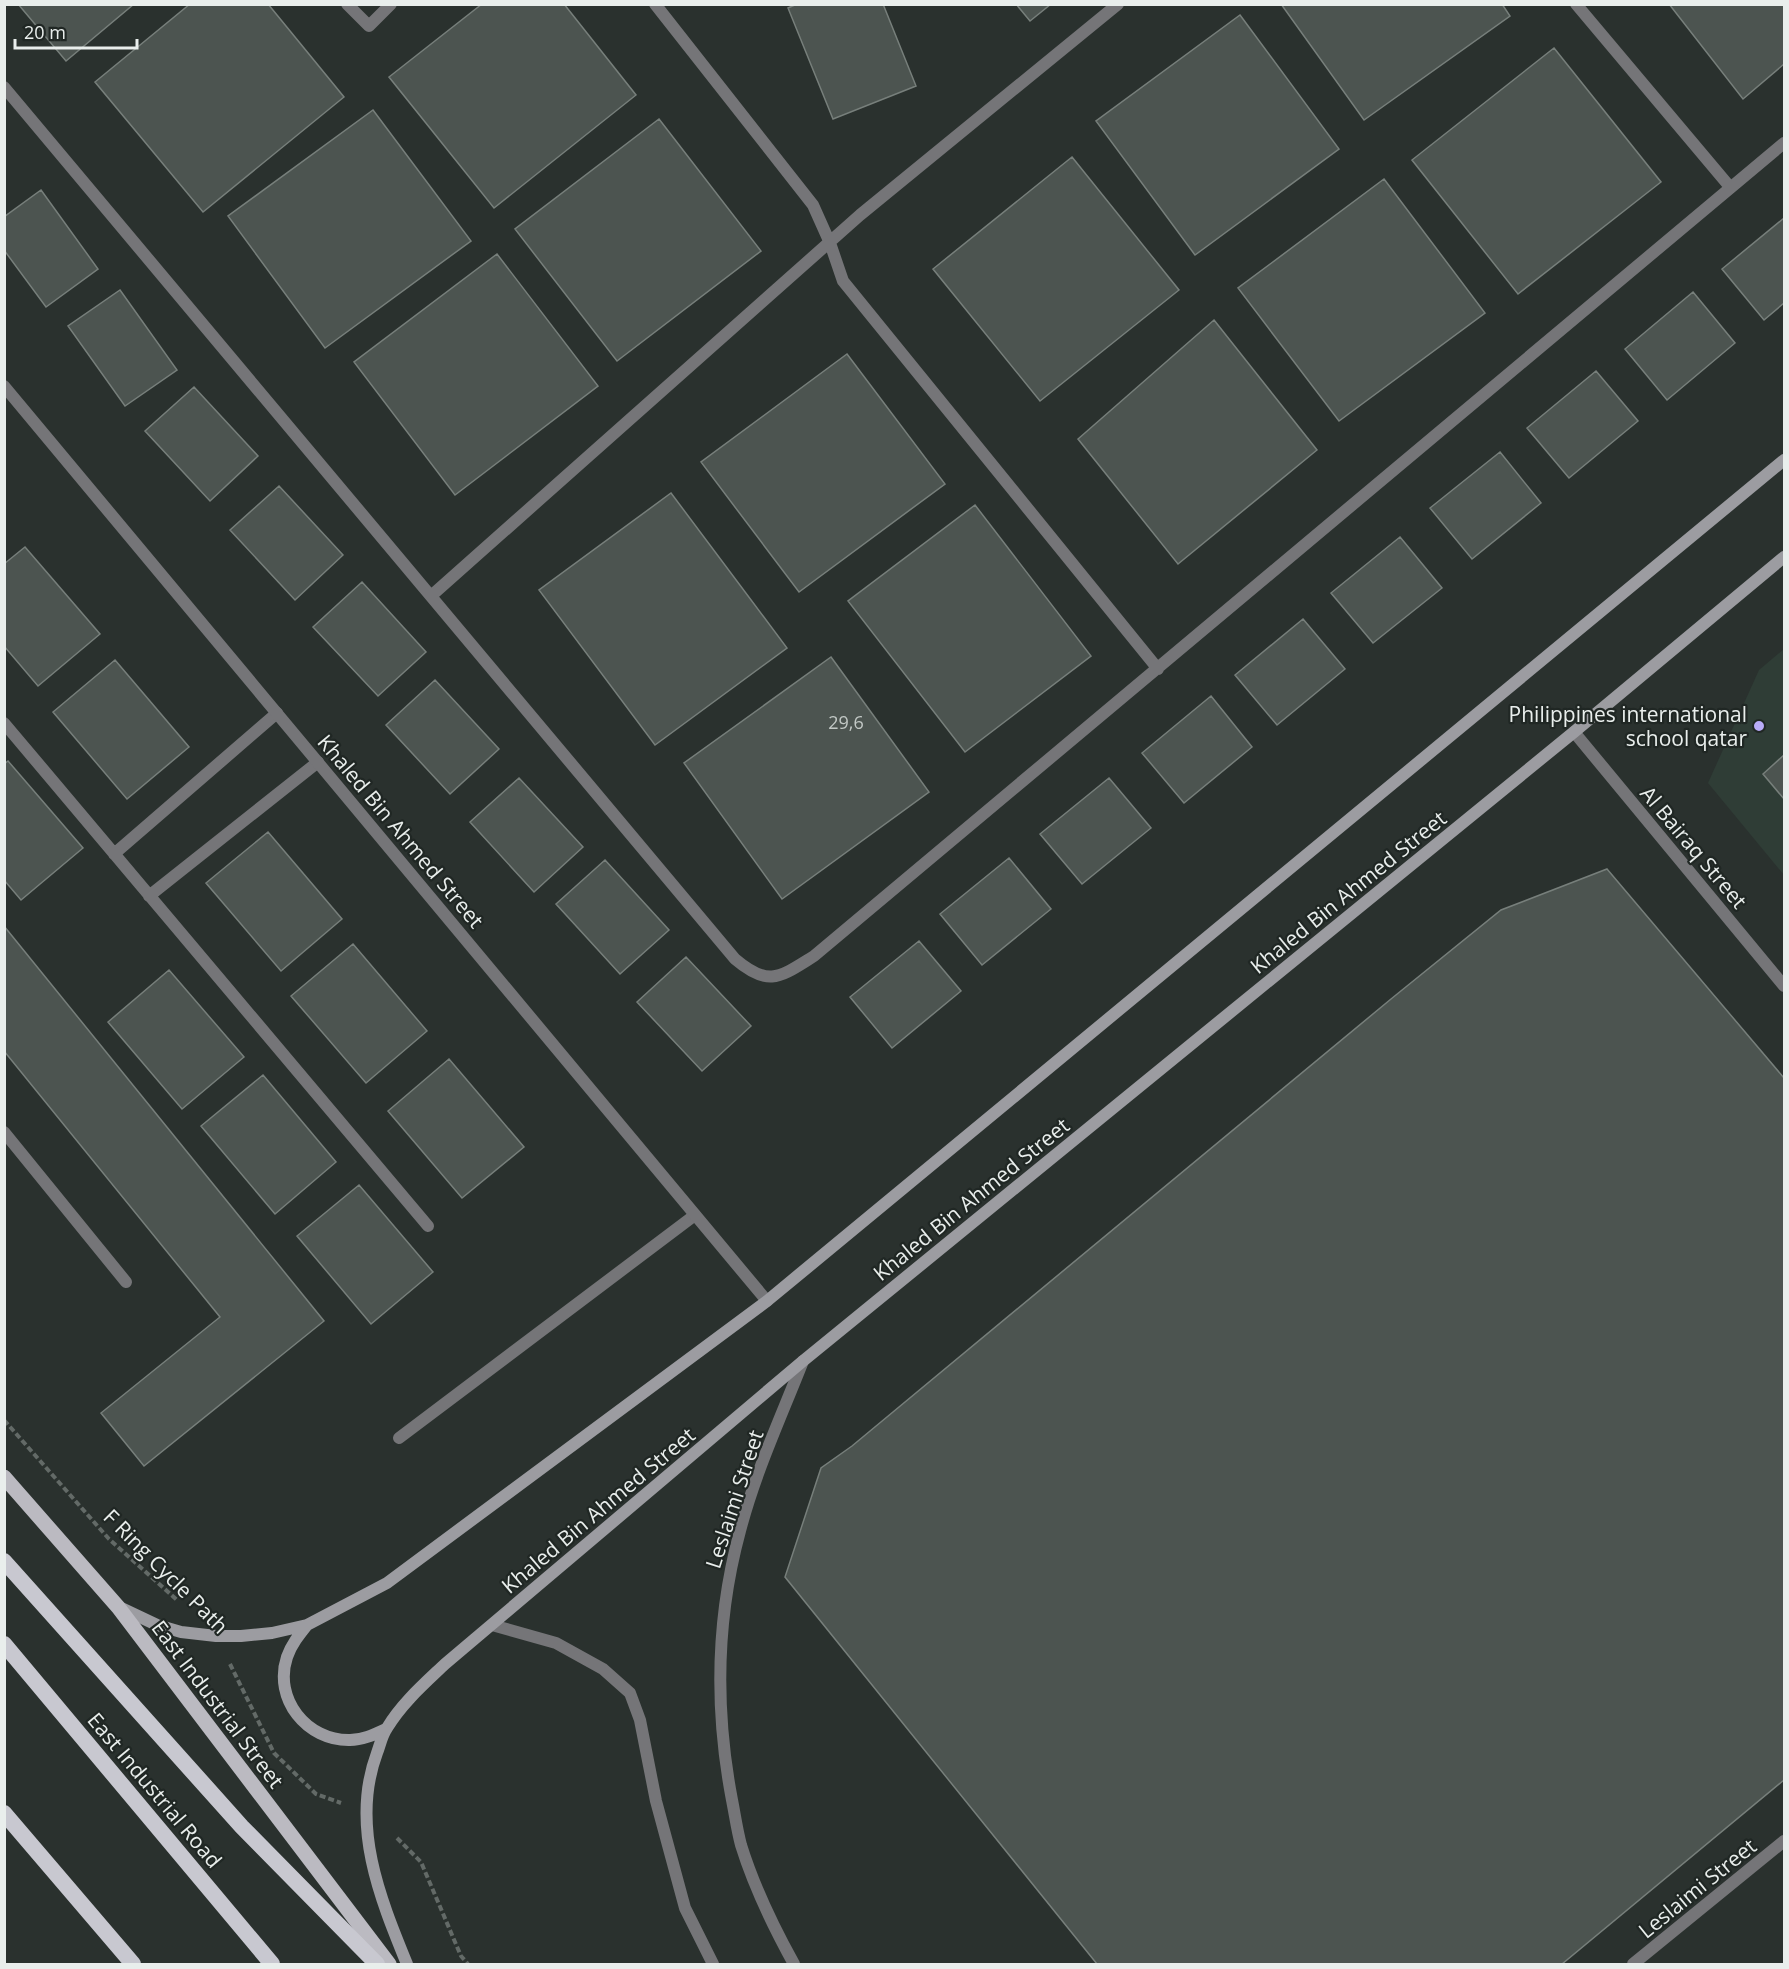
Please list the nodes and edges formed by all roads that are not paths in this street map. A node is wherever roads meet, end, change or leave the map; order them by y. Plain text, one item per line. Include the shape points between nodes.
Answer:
1 (347, 4) edge
2 (391, 4) edge
3 (1118, 4) edge
4 (1576, 4) edge
5 (658, 6) edge
6 (4, 87) edge
7 (1785, 143) edge
8 (1730, 187) junction
9 (830, 243) junction
10 (4, 386) edge
11 (1785, 460) edge
12 (1785, 557) edge
13 (431, 596) junction
14 (1158, 669) junction
15 (277, 713) junction
16 (4, 723) edge
17 (1574, 732) junction
18 (318, 762) junction
19 (114, 854) junction
20 (149, 896) junction
21 (1785, 986) edge
22 (4, 1132) edge
23 (694, 1215) junction
24 (428, 1226) dead end
25 (126, 1282) dead end
26 (767, 1301) junction
27 (803, 1361) junction
28 (399, 1438) dead end
29 (4, 1477) edge
30 (4, 1561) edge
31 (118, 1607) junction
32 (307, 1625) junction
33 (492, 1626) junction
34 (4, 1644) edge
35 (386, 1729) junction
36 (4, 1813) edge
37 (1785, 1841) edge
38 (1638, 1963) edge
39 (133, 1965) edge
40 (272, 1965) edge
41 (378, 1965) edge
42 (389, 1965) edge
43 (407, 1965) edge
44 (713, 1965) edge
45 (794, 1965) edge

1 - 2 street via 369,26
3 - 9 street
4 - 8 street
5 - 9 street via 813,205
6 - 13 street
7 - 8 street
8 - 14 street
9 - 13 street
9 - 14 street via 843,281
10 - 15 street, Khaled Bin Ahmed Street
11 - 26 main road
12 - 17 main road, Khaled Bin Ahmed Street
13 - 14 street via 735,959 762,976 778,977 814,956
15 - 18 street, Khaled Bin Ahmed Street
15 - 19 street
16 - 19 street
17 - 21 street, Al Bairaq Street
17 - 27 main road, Khaled Bin Ahmed Street
18 - 20 street
18 - 23 street, Khaled Bin Ahmed Street
19 - 20 street
20 - 24 street
22 - 25 street
23 - 26 street, Khaled Bin Ahmed Street
23 - 28 street
26 - 32 main road via 387,1583
27 - 33 main road, Khaled Bin Ahmed Street
27 - 45 street, Leslaimi Street via 740,1529 726,1588 720,1671 724,1756 741,1844 765,1910
29 - 31 main road, East Industrial Street
30 - 41 highway via 243,1827
31 - 32 main road via 157,1625 216,1636 272,1634
31 - 42 main road, East Industrial Street
32 - 35 main road via 287,1656 285,1692 292,1708 303,1722 334,1739 352,1740
33 - 35 main road, Khaled Bin Ahmed Street via 415,1692
33 - 44 street via 556,1643 603,1669 630,1693 640,1720 684,1908
34 - 40 highway, East Industrial Road
35 - 43 main road, Khaled Bin Ahmed Street via 368,1787 368,1845 376,1881
36 - 39 highway
37 - 38 street, Leslaimi Street

